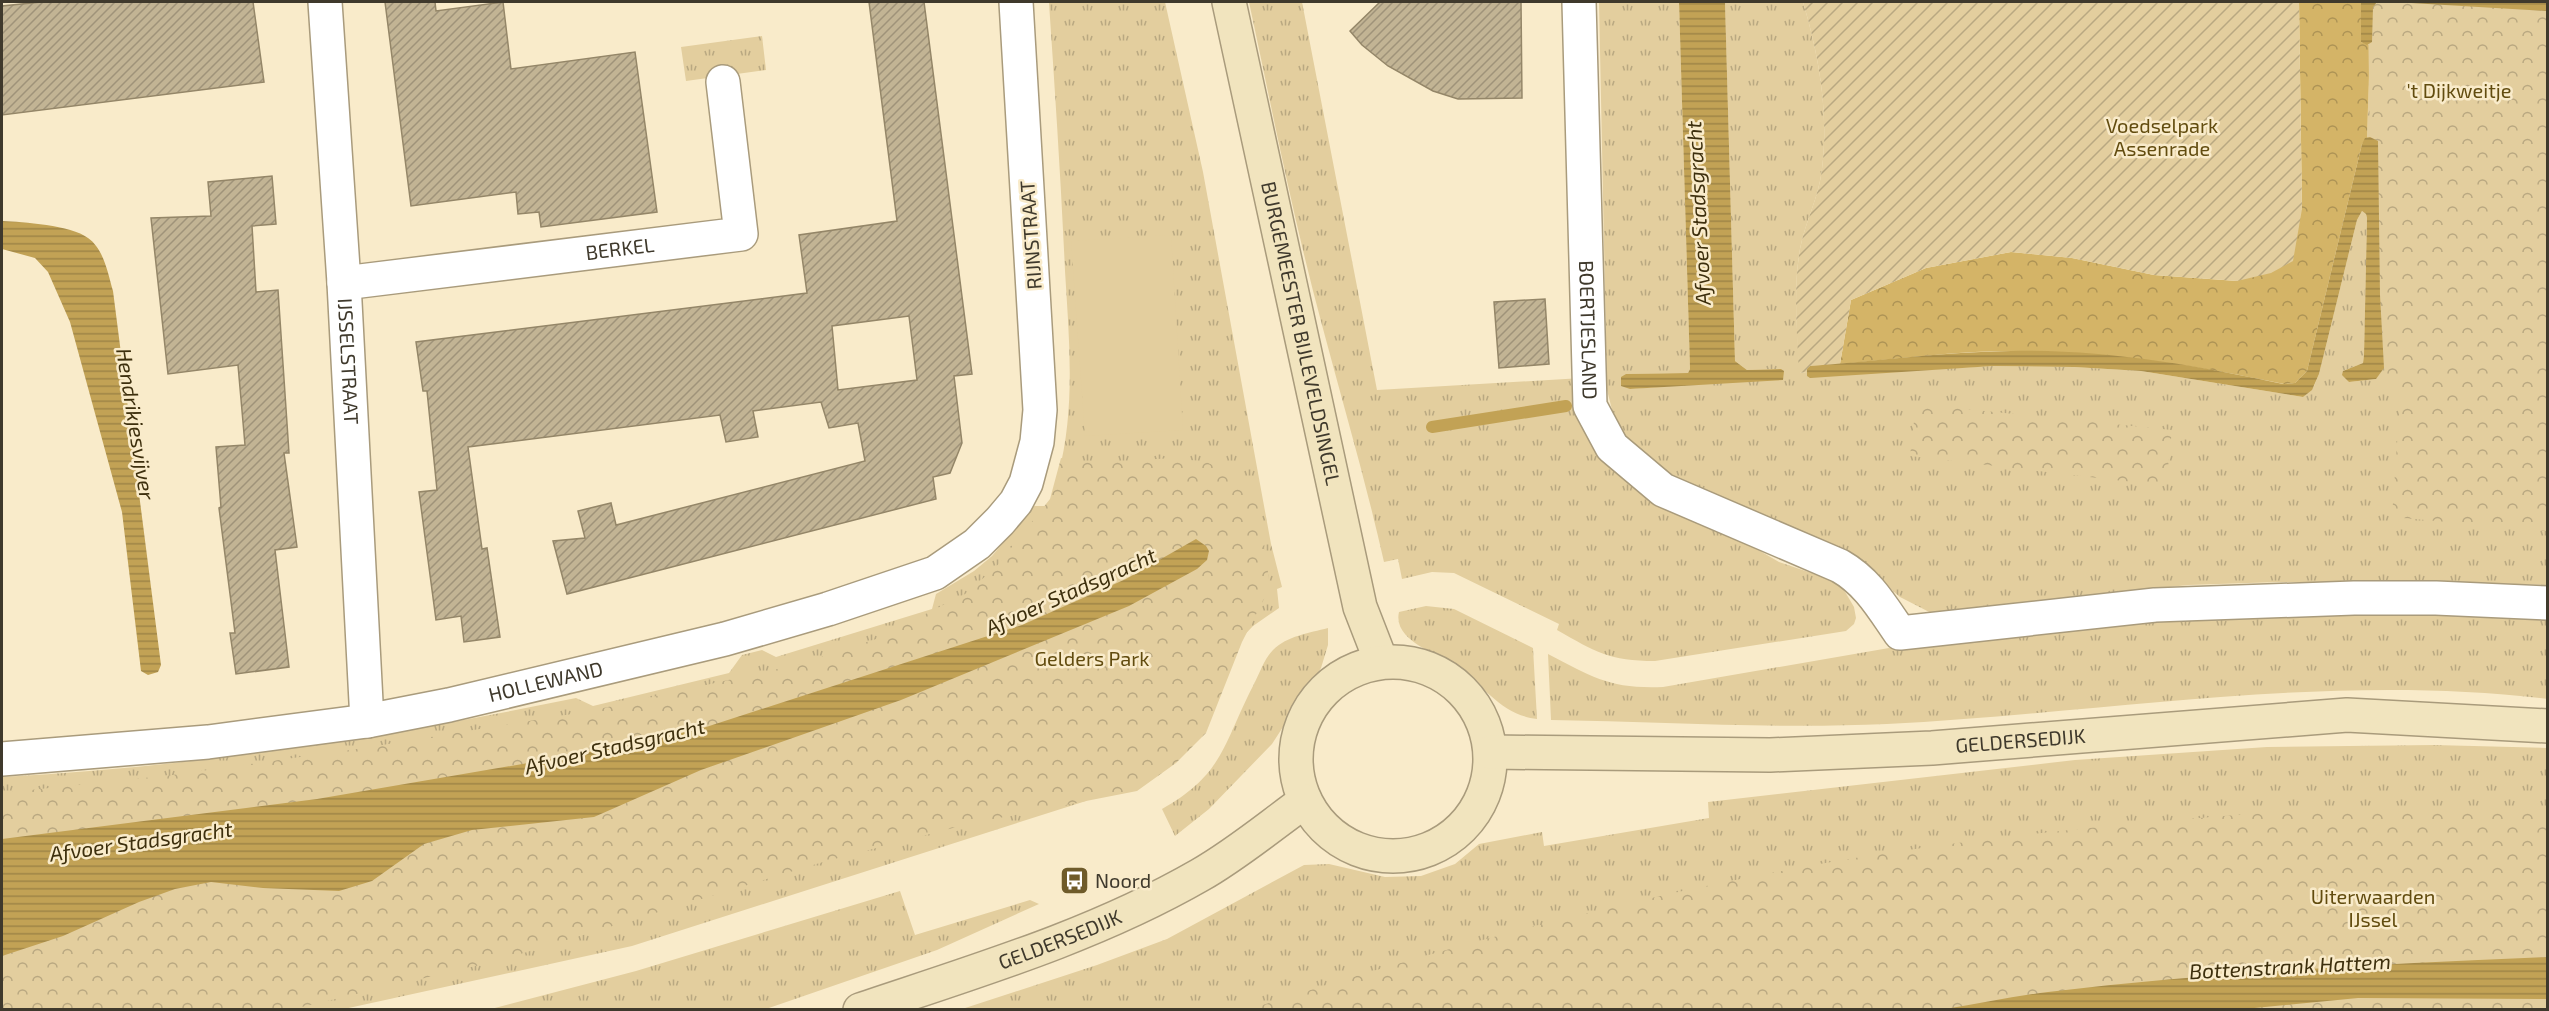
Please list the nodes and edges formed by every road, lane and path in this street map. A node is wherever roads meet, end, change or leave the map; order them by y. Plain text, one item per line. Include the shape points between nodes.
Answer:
1 (324, 2) edge
2 (1016, 2) edge
3 (1229, 2) edge
4 (1579, 2) edge
5 (723, 82) dead end
6 (344, 283) junction
7 (1031, 467) joint
8 (2547, 603) edge
9 (1381, 661) junction
10 (367, 721) junction
11 (2547, 726) edge
12 (1491, 752) junction
13 (2, 759) edge
14 (1305, 801) junction
15 (860, 1010) edge

1 - 6 street, IJSSELSTRAAT
2 - 7 street, RIJNSTRAAT via 1040,373 1040,410
3 - 9 main road, BURGEMEESTER BIJLEVELDSINGEL via 1360,608
4 - 8 street, BOERTJESLAND via 1590,406 1612,447 1663,490 1857,576 1900,633 2155,605 2366,598
5 - 6 street, BERKEL via 741,234
6 - 10 street, IJSSELSTRAAT
7 - 10 street, HOLLEWAND via 1016,502 1000,521 977,544 935,573 725,639
9 - 12 main road via 1420,664 1456,683 1481,714
9 - 14 main road via 1358,666 1338,677 1307,712 1298,733 1295,756 1297,779
10 - 13 street, HOLLEWAND via 208,742
11 - 12 main road, GELDERSEDIJK via 2347,715 1932,748 1770,755
12 - 14 main road via 1486,791 1467,824 1436,848 1399,857 1360,852 1327,832
14 - 15 main road, GELDERSEDIJK via 1201,875 1100,925 1026,955

